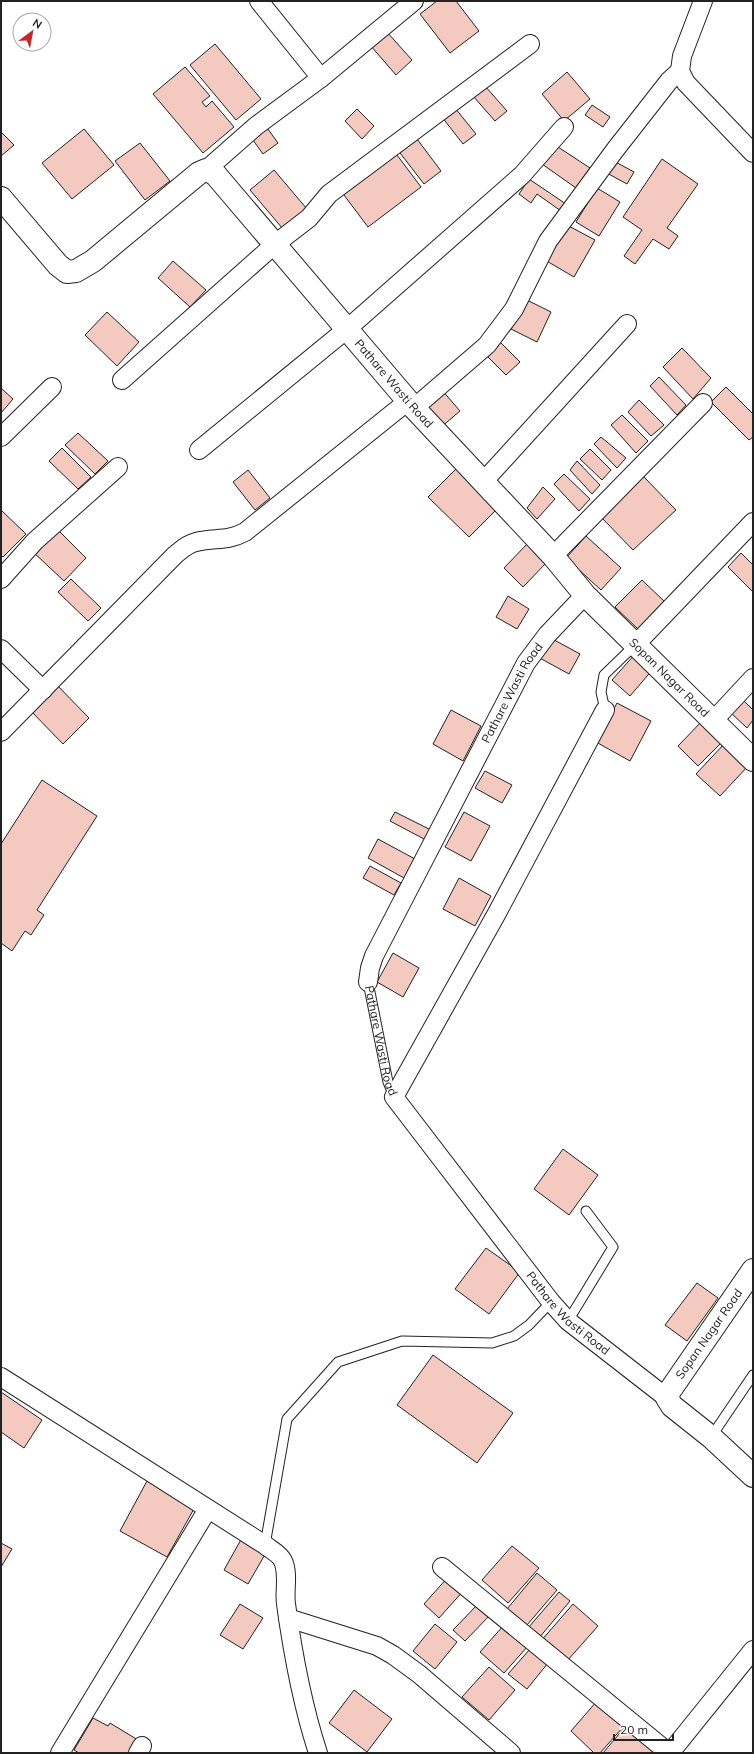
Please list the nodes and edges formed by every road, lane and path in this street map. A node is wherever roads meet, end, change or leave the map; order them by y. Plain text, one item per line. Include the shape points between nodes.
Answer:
1 (259, 1) edge
2 (414, 1) edge
3 (703, 1) edge
4 (530, 44) dead end
5 (680, 72) junction
6 (321, 78) junction
7 (564, 127) dead end
8 (753, 153) edge
9 (206, 170) junction
10 (1, 198) edge
11 (274, 245) junction
12 (627, 324) dead end
13 (347, 329) junction
14 (122, 380) dead end
15 (52, 387) dead end
16 (703, 403) dead end
17 (411, 404) junction
18 (1, 437) edge
19 (199, 450) dead end
20 (118, 467) dead end
21 (483, 482) junction
22 (753, 522) edge
23 (553, 556) junction
24 (1, 579) edge
25 (585, 595) junction
26 (636, 644) junction
27 (1, 648) edge
28 (753, 678) edge
29 (43, 690) junction
30 (605, 710) joint
31 (713, 721) junction
32 (1, 732) edge
33 (753, 760) edge
34 (368, 982) joint
35 (394, 1098) junction
36 (586, 1211) dead end
37 (753, 1270) edge
38 (551, 1302) junction
39 (568, 1321) junction
40 (753, 1375) edge
41 (1, 1377) edge
42 (667, 1398) junction
43 (711, 1437) junction
44 (753, 1476) edge
45 (208, 1510) junction
46 (265, 1545) junction
47 (442, 1567) dead end
48 (288, 1618) junction
49 (753, 1650) edge
50 (60, 1753) edge
51 (318, 1753) edge
52 (511, 1753) edge
53 (669, 1753) edge

1 - 6 street
2 - 6 street
3 - 5 street via 682,56
4 - 11 street via 329,194 309,218
5 - 8 street via 686,83
5 - 17 street via 669,81 615,150 548,241 514,309 487,345
6 - 9 street via 256,126
7 - 13 street via 522,175
9 - 10 street via 76,271 67,272 58,265
9 - 11 street, Pathare Wasti Road via 215,174
11 - 13 street, Pathare Wasti Road
11 - 14 street
12 - 21 street
13 - 17 street, Pathare Wasti Road
13 - 19 street
15 - 18 street
16 - 23 street
17 - 21 street, Pathare Wasti Road
17 - 29 street via 245,532 234,538 196,542 186,546
20 - 24 street via 35,541
21 - 23 street, Pathare Wasti Road
22 - 26 street
23 - 25 street, Pathare Wasti Road
25 - 26 street, Sopan Nagar Road
25 - 34 street, Pathare Wasti Road via 547,635 526,663 374,956
26 - 30 lane via 604,675 601,692
26 - 31 street, Sopan Nagar Road
27 - 29 street
28 - 31 street
29 - 32 street
30 - 35 street via 497,914
31 - 33 street, Sopan Nagar Road
34 - 35 lane, Pathare Wasti Road via 388,1082
35 - 38 street, Pathare Wasti Road
36 - 39 lane via 613,1247
37 - 42 street, Sopan Nagar Road
38 - 39 street, Pathare Wasti Road
38 - 46 lane via 529,1325 514,1336 492,1343 402,1342 338,1362 287,1419
39 - 42 street, Pathare Wasti Road
40 - 43 lane
41 - 45 street
42 - 43 street, Pathare Wasti Road via 672,1406
43 - 44 street, Pathare Wasti Road
45 - 46 street
45 - 50 street
46 - 48 street via 283,1561
47 - 53 street
48 - 51 street via 296,1672 307,1721
48 - 52 street via 377,1646 393,1655
49 - 53 street

